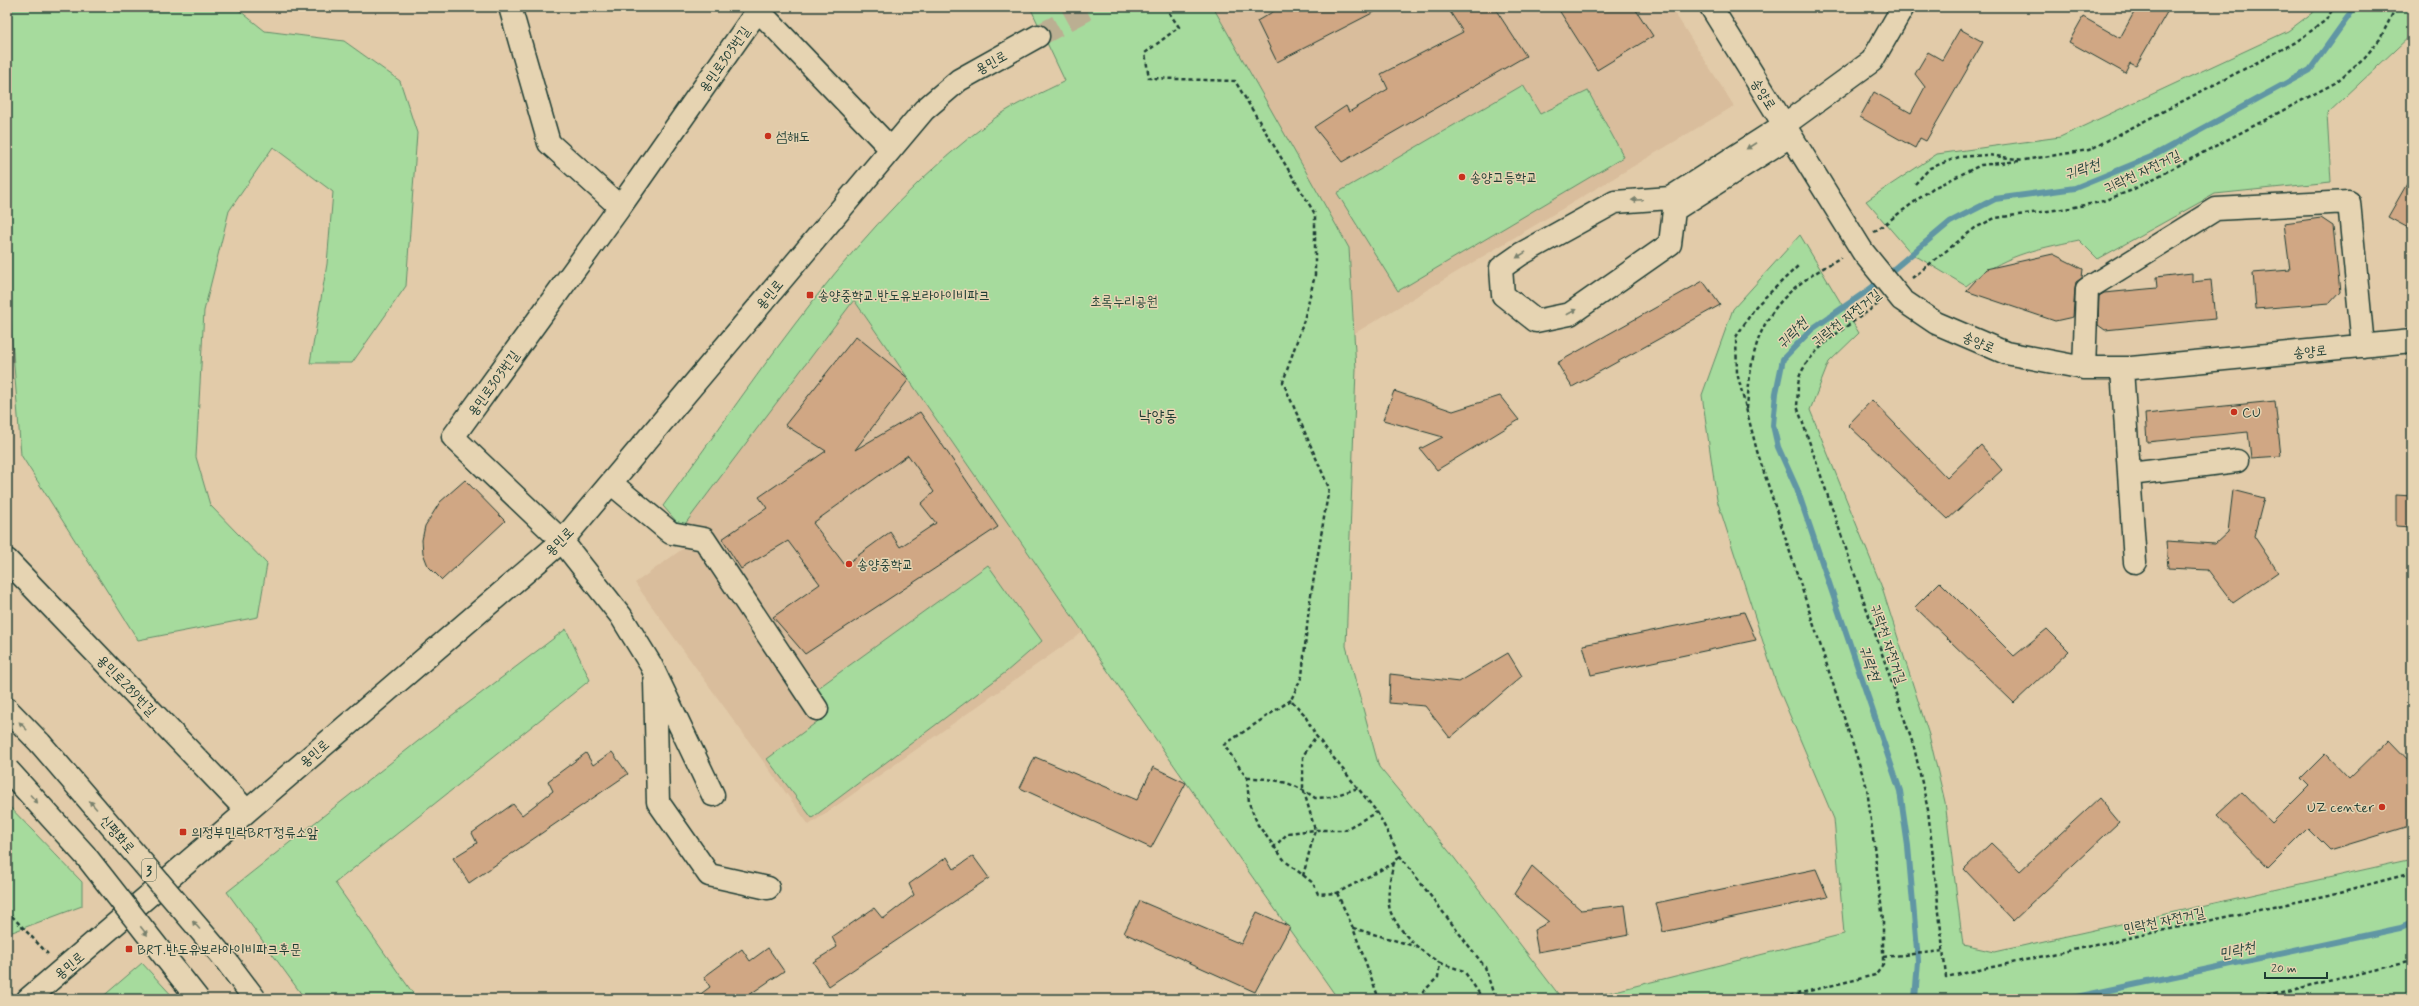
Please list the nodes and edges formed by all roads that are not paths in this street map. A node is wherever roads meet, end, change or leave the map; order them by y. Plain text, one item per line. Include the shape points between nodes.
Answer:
1 (510, 7) edge
2 (1711, 7) edge
3 (1903, 7) edge
4 (1038, 36) tunnel mouth
5 (1787, 130) junction
6 (891, 149) junction
7 (620, 207) junction
8 (2412, 341) edge
9 (2363, 346) junction
10 (2084, 368) junction
11 (2122, 369) junction
12 (2237, 461) dead end
13 (2130, 474) junction
14 (611, 482) junction
15 (562, 541) junction
16 (7, 560) edge
17 (2135, 562) dead end
18 (655, 674) junction
19 (7, 709) edge
20 (817, 709) dead end
21 (8, 769) edge
22 (713, 795) dead end
23 (247, 811) junction
24 (768, 888) dead end
25 (224, 958) junction
26 (28, 999) edge
27 (198, 999) edge
28 (255, 999) edge
29 (260, 999) edge

1 - 7 main road via 548,143
2 - 5 main road, 송양로
3 - 5 main road via 1872,61
4 - 6 main road, 용민로 via 959,80 924,110
5 -> 5 main road via 1670,198 1615,202 1521,254 1501,268 1503,295 1536,321 1570,314 1670,244 1674,210
5 - 10 main road, 송양로 via 1863,252 1902,300 1936,323 2006,353
6 - 7 main road, 용민로303번길 via 758,10
6 - 14 main road, 용민로
7 - 15 main road, 용민로303번길 via 453,437
8 - 9 main road, 송양로
9 - 10 main road via 2349,202 2216,209 2087,289
9 - 11 main road, 송양로
10 - 11 main road, 송양로
11 - 13 main road
12 - 13 main road
13 - 17 main road
14 - 15 main road, 용민로
14 - 20 main road via 671,533 704,539
15 - 18 main road via 621,616
15 - 23 main road, 용민로
16 - 23 main road, 용민로289번길
18 - 22 main road
18 - 24 main road via 658,802 709,875
25 -> 19 main road, 신평화로 / 3, bridge via 40,743
21 -> 27 main road, bridge via 85,854
23 - 26 main road, 용민로
25 - 28 main road, 신평화로 / 3, bridge
25 - 29 main road, bridge

